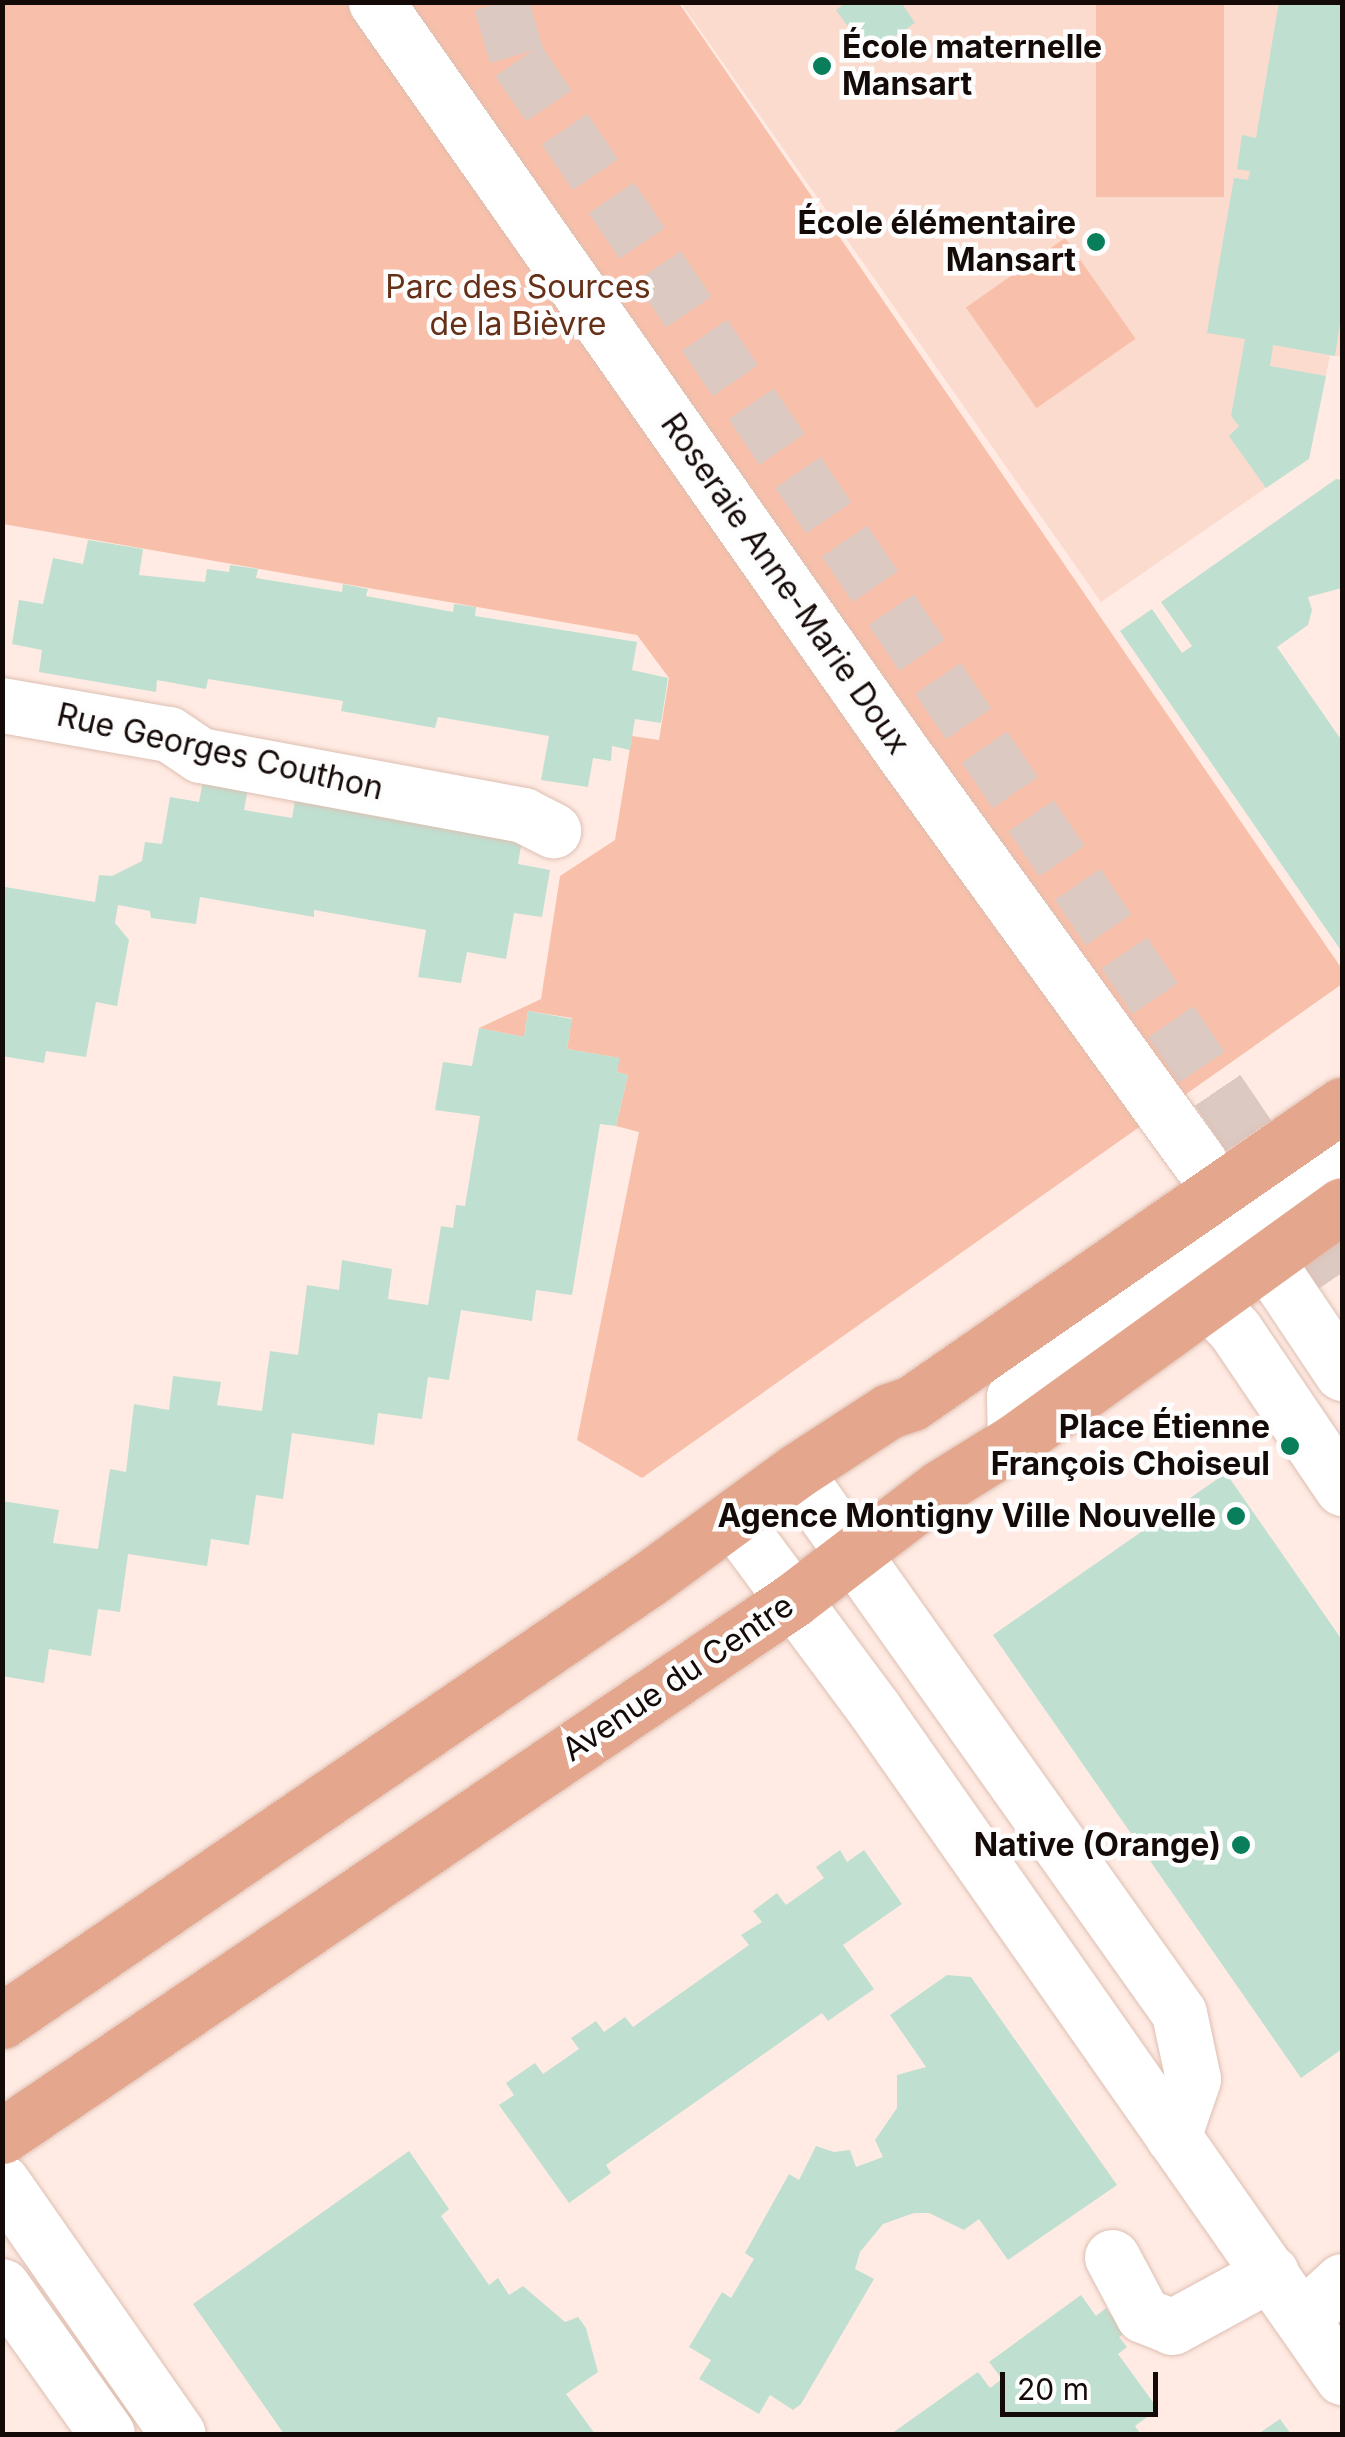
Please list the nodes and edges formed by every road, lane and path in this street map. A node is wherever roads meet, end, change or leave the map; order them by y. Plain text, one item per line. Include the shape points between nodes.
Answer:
1 (376, 2) edge
2 (2, 705) edge
3 (553, 830) dead end
4 (1342, 1105) edge
5 (1200, 1162) dead end
6 (1342, 1166) edge
7 (1342, 1205) edge
8 (1279, 1278) dead end
9 (1207, 1300) junction
10 (1342, 1373) edge
11 (1016, 1441) junction
12 (796, 1472) junction
13 (1342, 1488) edge
14 (733, 1519) junction
15 (854, 1554) junction
16 (793, 1600) junction
17 (2, 2021) edge
18 (2, 2136) edge
19 (1173, 2137) junction
20 (2, 2182) edge
21 (1112, 2257) dead end
22 (1271, 2273) junction
23 (2, 2286) edge
24 (1329, 2302) edge
25 (1342, 2376) edge
26 (108, 2434) edge
27 (178, 2434) edge

1 - 5 street, Roseraie Anne-Marie Doux via 903,753
2 - 3 street, Rue Georges Couthon via 169,734 200,754 523,814
4 - 12 main road via 912,1403 888,1410
6 - 11 street via 1014,1398
7 - 9 main road, Avenue du Centre
8 - 10 street
9 - 11 main road, Avenue du Centre
9 - 13 street via 1235,1330
11 - 15 main road, Avenue du Centre via 941,1487
12 - 14 main road
12 - 15 street
14 - 16 street
14 - 17 main road
15 - 16 main road, Avenue du Centre
15 - 19 street via 1178,2014 1193,2079
16 - 18 main road, Avenue du Centre
16 - 19 street
19 - 22 street
20 - 27 street
21 - 22 street via 1143,2315 1172,2327
22 - 24 street
23 - 26 street
24 - 25 street

